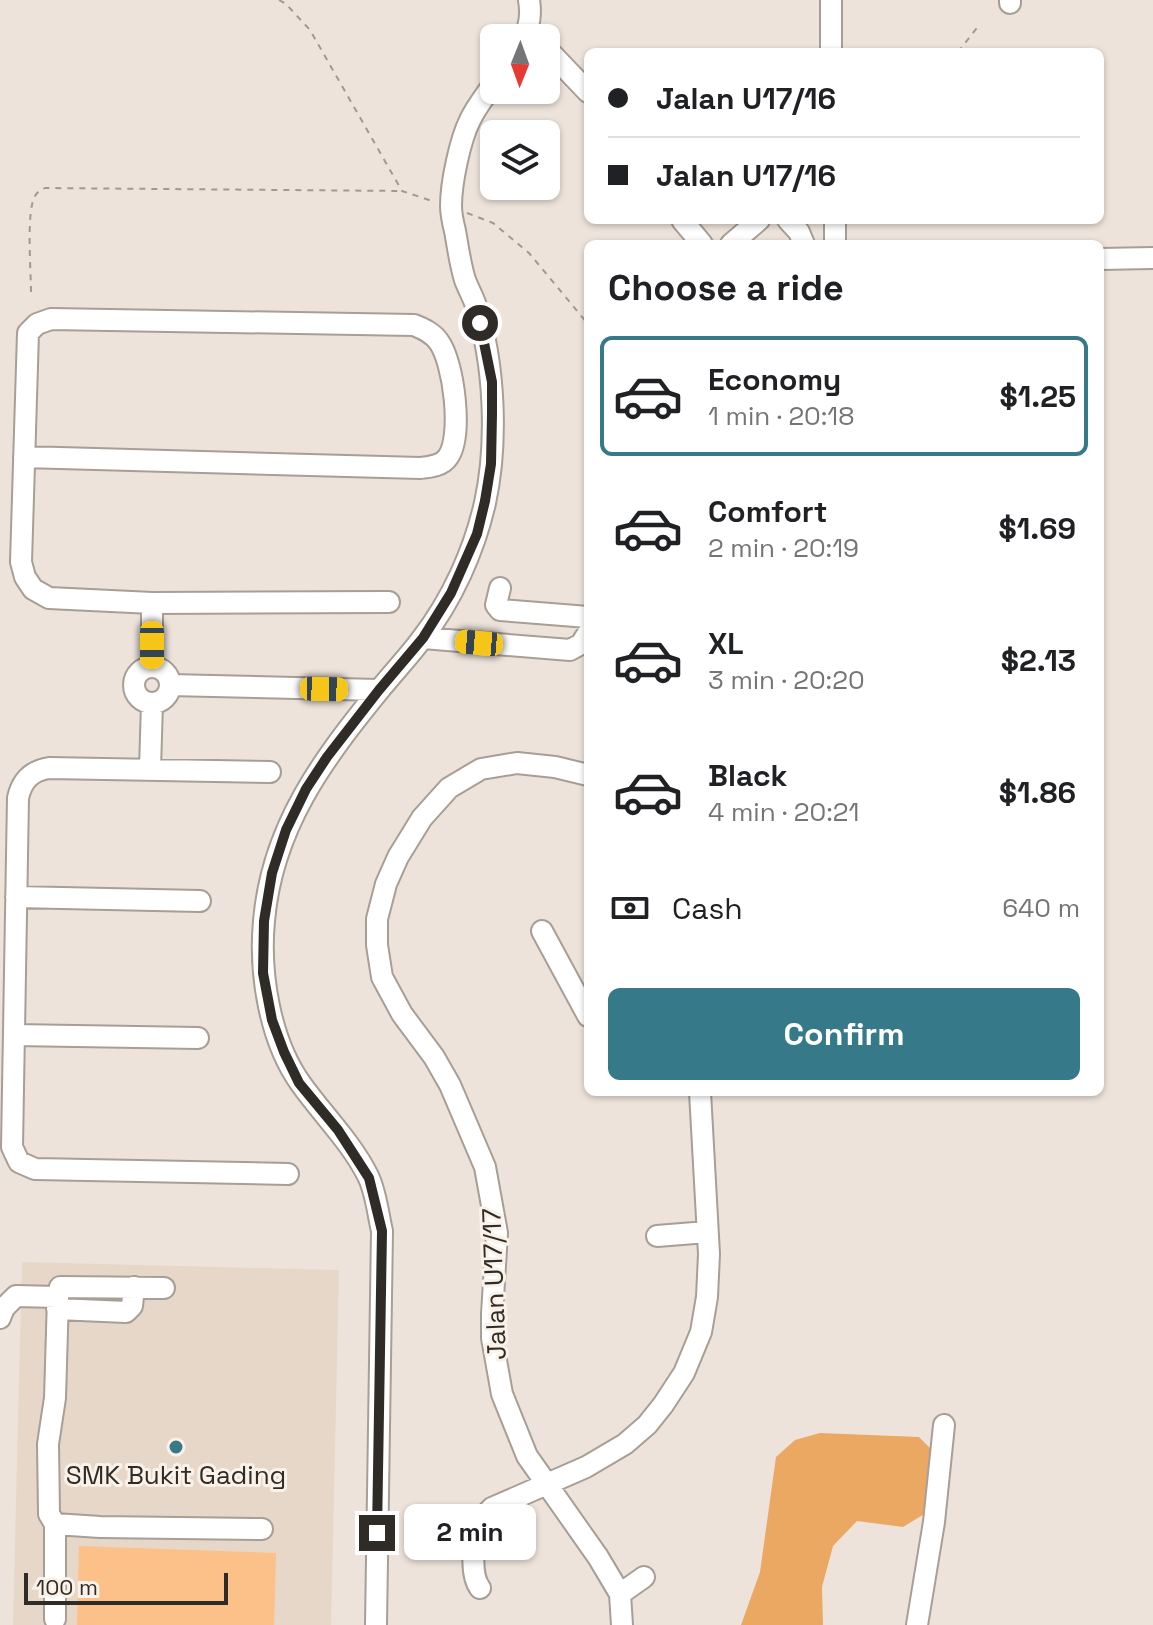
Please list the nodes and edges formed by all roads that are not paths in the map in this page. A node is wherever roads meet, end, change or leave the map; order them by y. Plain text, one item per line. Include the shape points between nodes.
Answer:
1 (529, 0) edge
2 (831, 0) edge
3 (529, 24) edge
4 (831, 48) edge
5 (560, 59) edge
6 (581, 76) edge
7 (480, 104) edge
8 (685, 224) edge
9 (754, 224) edge
10 (699, 240) edge
11 (736, 240) edge
12 (1153, 258) edge
13 (1104, 259) edge
14 (24, 457) junction
15 (500, 588) dead end
16 (389, 602) dead end
17 (152, 603) junction
18 (584, 617) edge
19 (423, 638) junction
20 (584, 639) edge
21 (152, 667) junction
22 (170, 685) junction
23 (379, 690) junction
24 (152, 703) junction
25 (150, 769) junction
26 (270, 772) dead end
27 (584, 774) edge
28 (16, 897) junction
29 (200, 901) dead end
30 (542, 931) dead end
31 (584, 1009) edge
32 (14, 1035) junction
33 (198, 1038) dead end
34 (700, 1096) edge
35 (288, 1174) dead end
36 (707, 1232) junction
37 (657, 1236) dead end
38 (164, 1288) dead end
39 (57, 1303) junction
40 (0, 1318) edge
41 (944, 1425) dead end
42 (546, 1484) junction
43 (55, 1524) junction
44 (262, 1529) dead end
45 (644, 1577) dead end
46 (480, 1588) dead end
47 (620, 1594) junction
48 (55, 1619) dead end
49 (621, 1624) edge
50 (376, 1625) edge
51 (917, 1625) edge

1 - 3 street
2 - 4 street
5 - 6 street
7 - 19 street via 469,121 456,165 451,207 492,382 491,464 477,534 451,593
8 - 10 street
9 - 11 street
12 - 13 street
14 - 14 street via 28,333 51,319 414,325 440,342 456,398 454,444 447,460 436,466
14 - 17 street via 21,562 33,589 49,598
15 - 18 street via 500,610
16 - 17 street
17 - 21 street
19 - 20 street via 570,650
19 - 23 street
21 - 22 street via 162,670
21 - 24 street via 136,676 134,688 140,699
22 - 23 street
22 - 24 street via 166,696
23 - 50 street via 327,757 286,830 264,921 263,973 284,1052 299,1083 369,1178 382,1231
24 - 25 street
25 - 26 street
25 - 28 street via 49,768 28,777 18,798
27 - 42 street, Jalan U17/17 via 517,763 481,769 449,788 398,857 377,919 382,977 450,1085 485,1167 497,1233 492,1338 502,1394 527,1456
28 - 29 street
28 - 32 street
30 - 31 street
32 - 33 street
32 - 35 street via 12,1147 19,1162 35,1169
34 - 36 street
36 - 37 street
36 - 42 street via 707,1297 701,1332 684,1373 647,1425 625,1444
38 - 39 street via 134,1287 126,1312
39 - 40 street via 16,1296
39 - 43 street via 55,1398 48,1444 49,1514
41 - 51 street
42 - 46 street via 492,1508 482,1519 475,1538 474,1572
42 - 47 street, Jalan U17/17
43 - 44 street
43 - 48 street
45 - 47 street
47 - 49 street, Jalan U17/17

